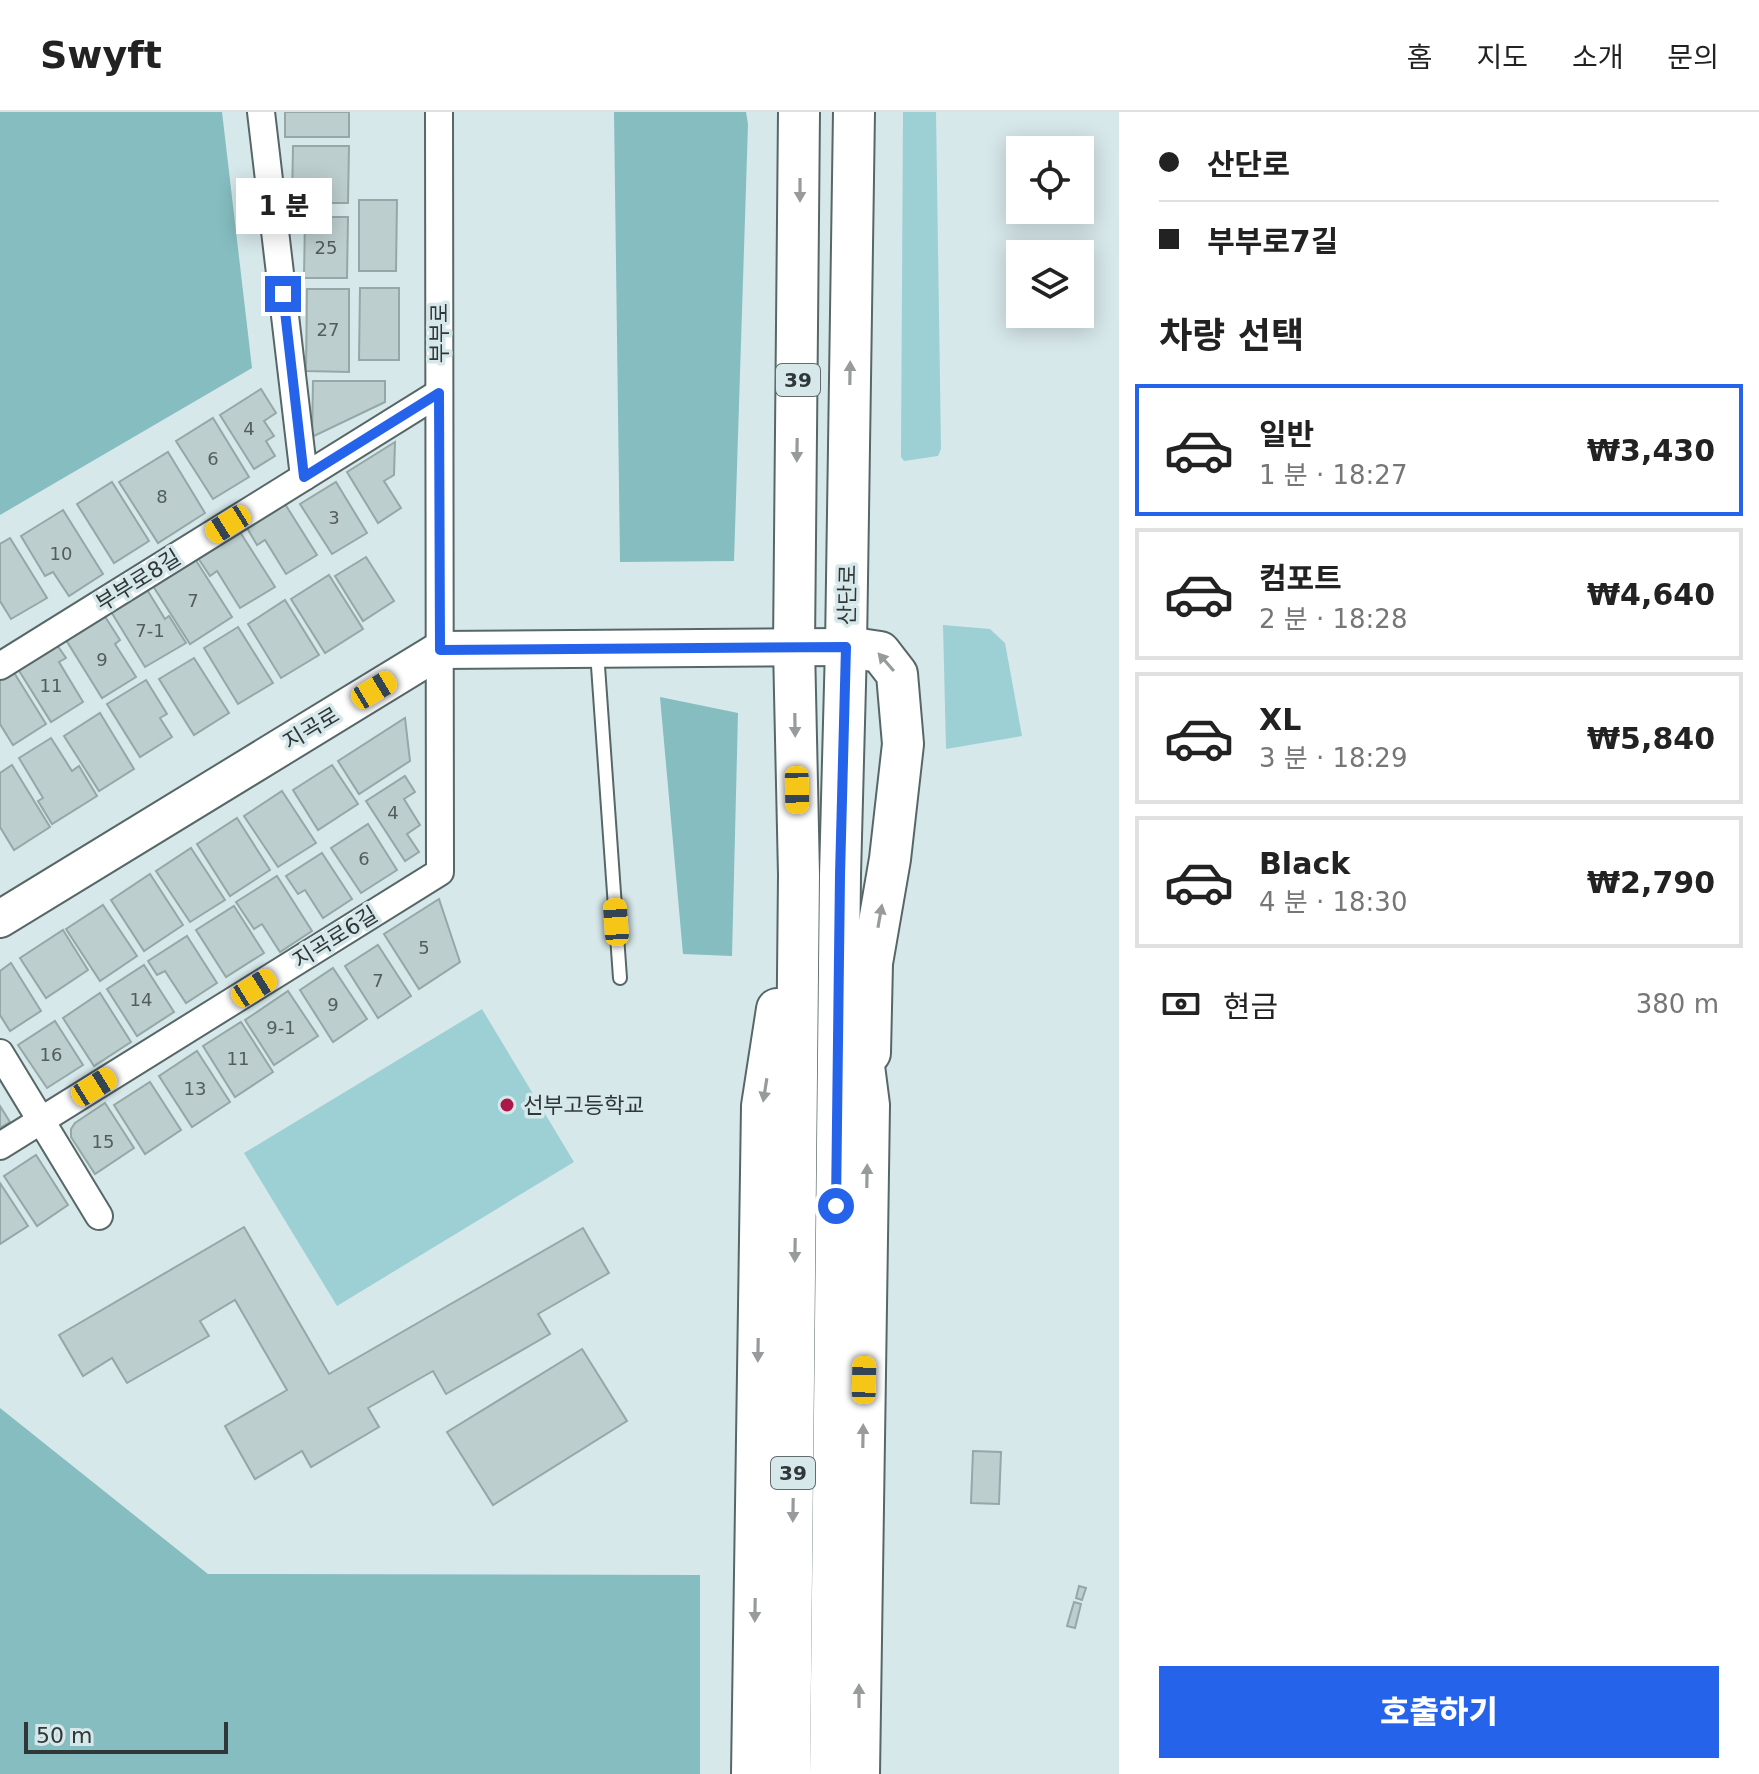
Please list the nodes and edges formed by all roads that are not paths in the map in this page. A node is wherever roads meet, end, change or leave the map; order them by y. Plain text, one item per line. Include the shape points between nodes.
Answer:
1 (261, 112) edge
2 (439, 112) edge
3 (799, 112) edge
4 (854, 112) edge
5 (439, 393) junction
6 (304, 477) junction
7 (794, 647) junction
8 (846, 647) junction
9 (597, 649) junction
10 (440, 650) junction
11 (0, 666) edge
12 (799, 875) junction
13 (840, 875) junction
14 (0, 919) edge
15 (620, 978) dead end
16 (0, 1053) edge
17 (869, 1105) junction
18 (41, 1120) junction
19 (0, 1146) edge
20 (99, 1216) dead end
21 (752, 1774) edge
22 (790, 1774) edge
23 (830, 1774) edge
24 (859, 1774) edge

1 - 6 street
2 - 5 street, 부부로
3 -> 7 main road, 39
8 -> 4 main road, 산단로 / 39
5 - 6 street, 부부로8길
5 - 10 street, 부부로
6 - 11 street, 부부로8길
7 - 8 main road
7 - 9 main road
7 -> 12 main road, 39
8 - 13 main road, 산단로 / 39
17 -> 8 main road via 872,963 903,744 897,674 880,652
9 - 10 main road
9 - 15 lane
10 - 14 main road, 지곡로
10 - 18 street, 지곡로6길 via 440,872
12 -> 21 main road via 762,1106
12 -> 22 main road, 39
13 - 17 main road
13 - 23 main road, 산단로 / 39
16 - 18 street
24 -> 17 main road
18 - 19 street, 지곡로6길
18 - 20 street

